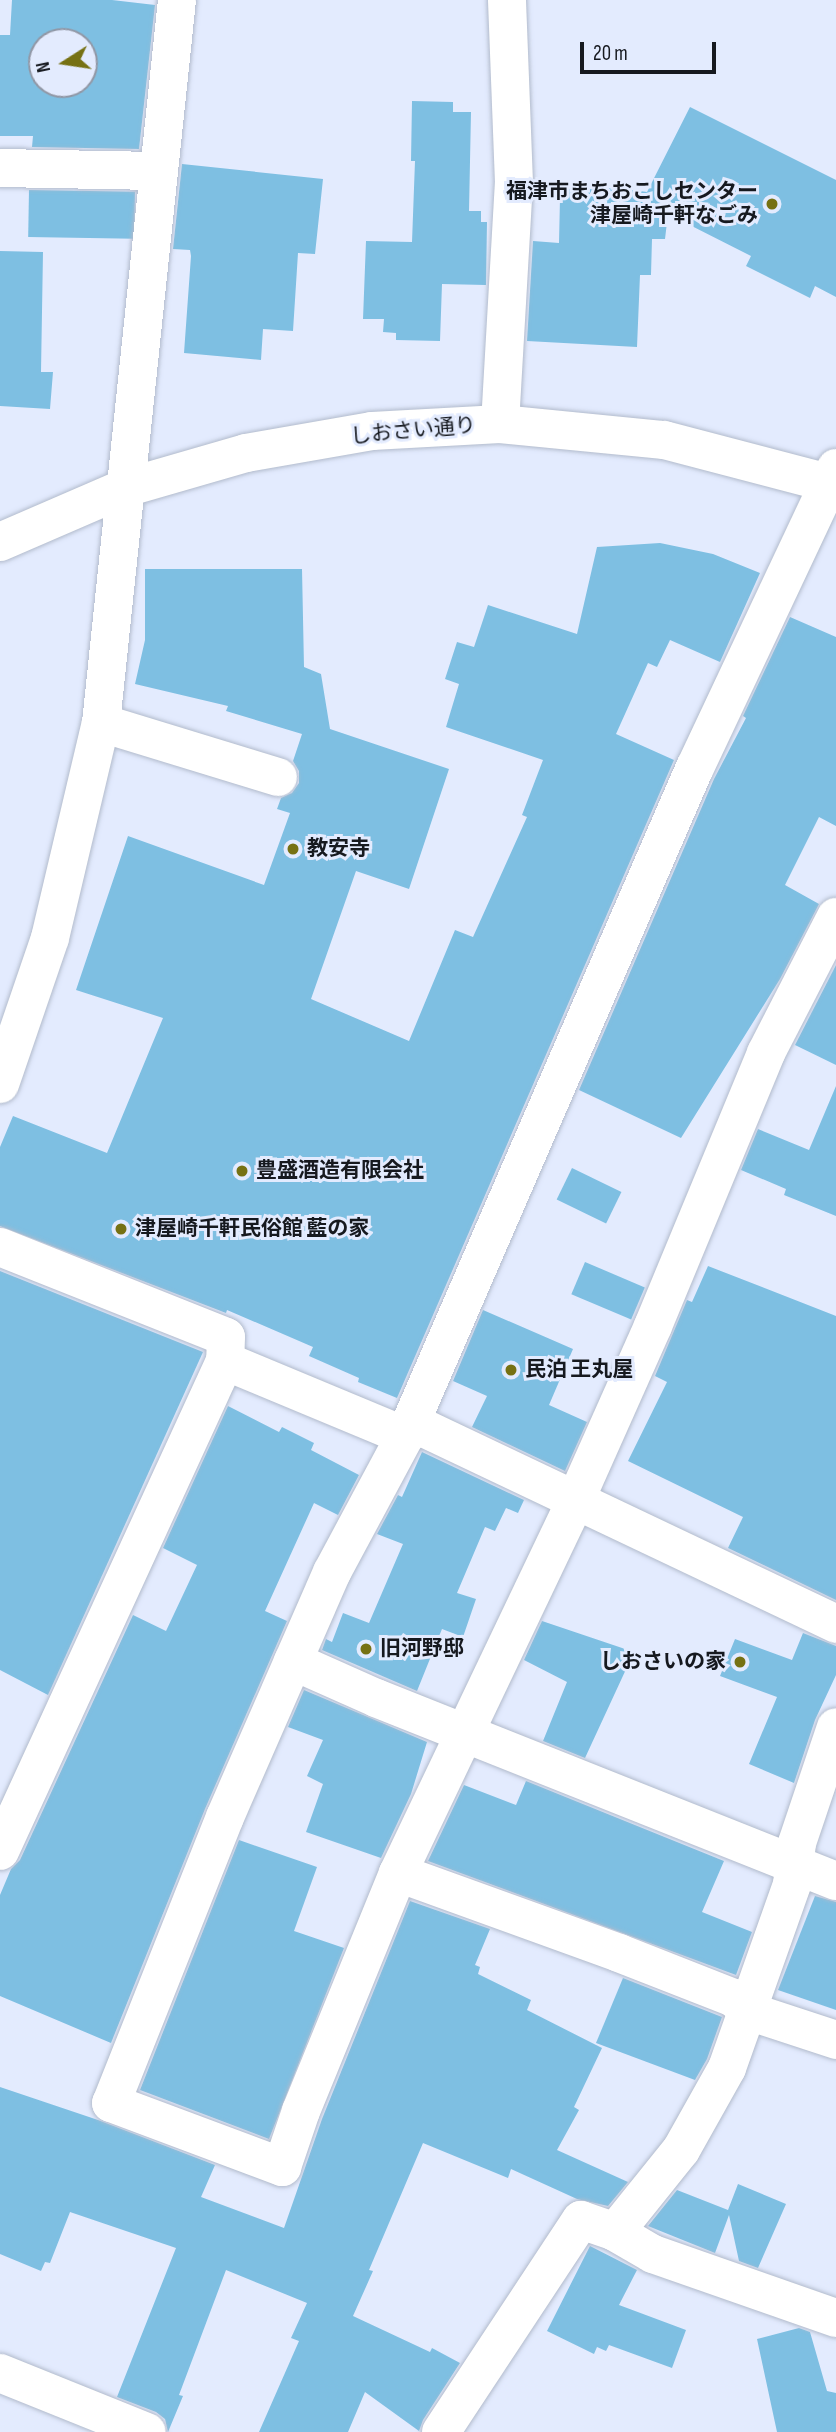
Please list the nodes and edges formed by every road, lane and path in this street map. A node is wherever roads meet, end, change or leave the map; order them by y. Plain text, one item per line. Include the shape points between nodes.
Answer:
1 (177, 0) edge
2 (507, 0) edge
3 (0, 168) edge
4 (158, 171) junction
5 (500, 424) junction
6 (834, 478) edge
7 (125, 488) junction
8 (0, 542) edge
9 (101, 723) junction
10 (278, 777) dead end
11 (836, 917) edge
12 (0, 1084) edge
13 (0, 1247) edge
14 (225, 1361) junction
15 (408, 1429) junction
16 (576, 1499) junction
17 (836, 1624) edge
18 (293, 1661) junction
19 (836, 1727) edge
20 (465, 1731) junction
21 (0, 1851) edge
22 (795, 1866) junction
23 (398, 1872) junction
24 (836, 1881) edge
25 (748, 2011) junction
26 (836, 2040) edge
27 (615, 2232) junction
28 (836, 2318) edge
29 (0, 2373) edge
30 (63, 2417) edge
31 (147, 2432) edge
32 (441, 2432) edge

1 - 4 street
2 - 5 street via 514,183
3 - 4 street
4 - 7 street
5 - 6 street, しおさい通り via 664,440
5 - 7 street, しおさい通り via 372,431 246,453
6 - 15 street via 695,767
7 - 8 street, しおさい通り
7 - 9 street
9 - 10 street
9 - 12 street via 50,939
11 - 16 street via 766,1053
13 - 14 street via 226,1337
14 - 15 street
14 - 21 street
15 - 16 street
15 - 18 street via 331,1572
16 - 17 street
16 - 20 street
18 - 20 street
18 - 23 street via 111,2103 282,2167
19 - 22 street via 797,1843
20 - 22 street
20 - 23 street
22 - 24 street
22 - 25 street
23 - 25 street via 734,1998
25 - 26 street
25 - 27 street via 727,2068 681,2150
27 - 28 street via 653,2254
27 - 32 street via 580,2220
29 - 30 street
30 - 31 street

